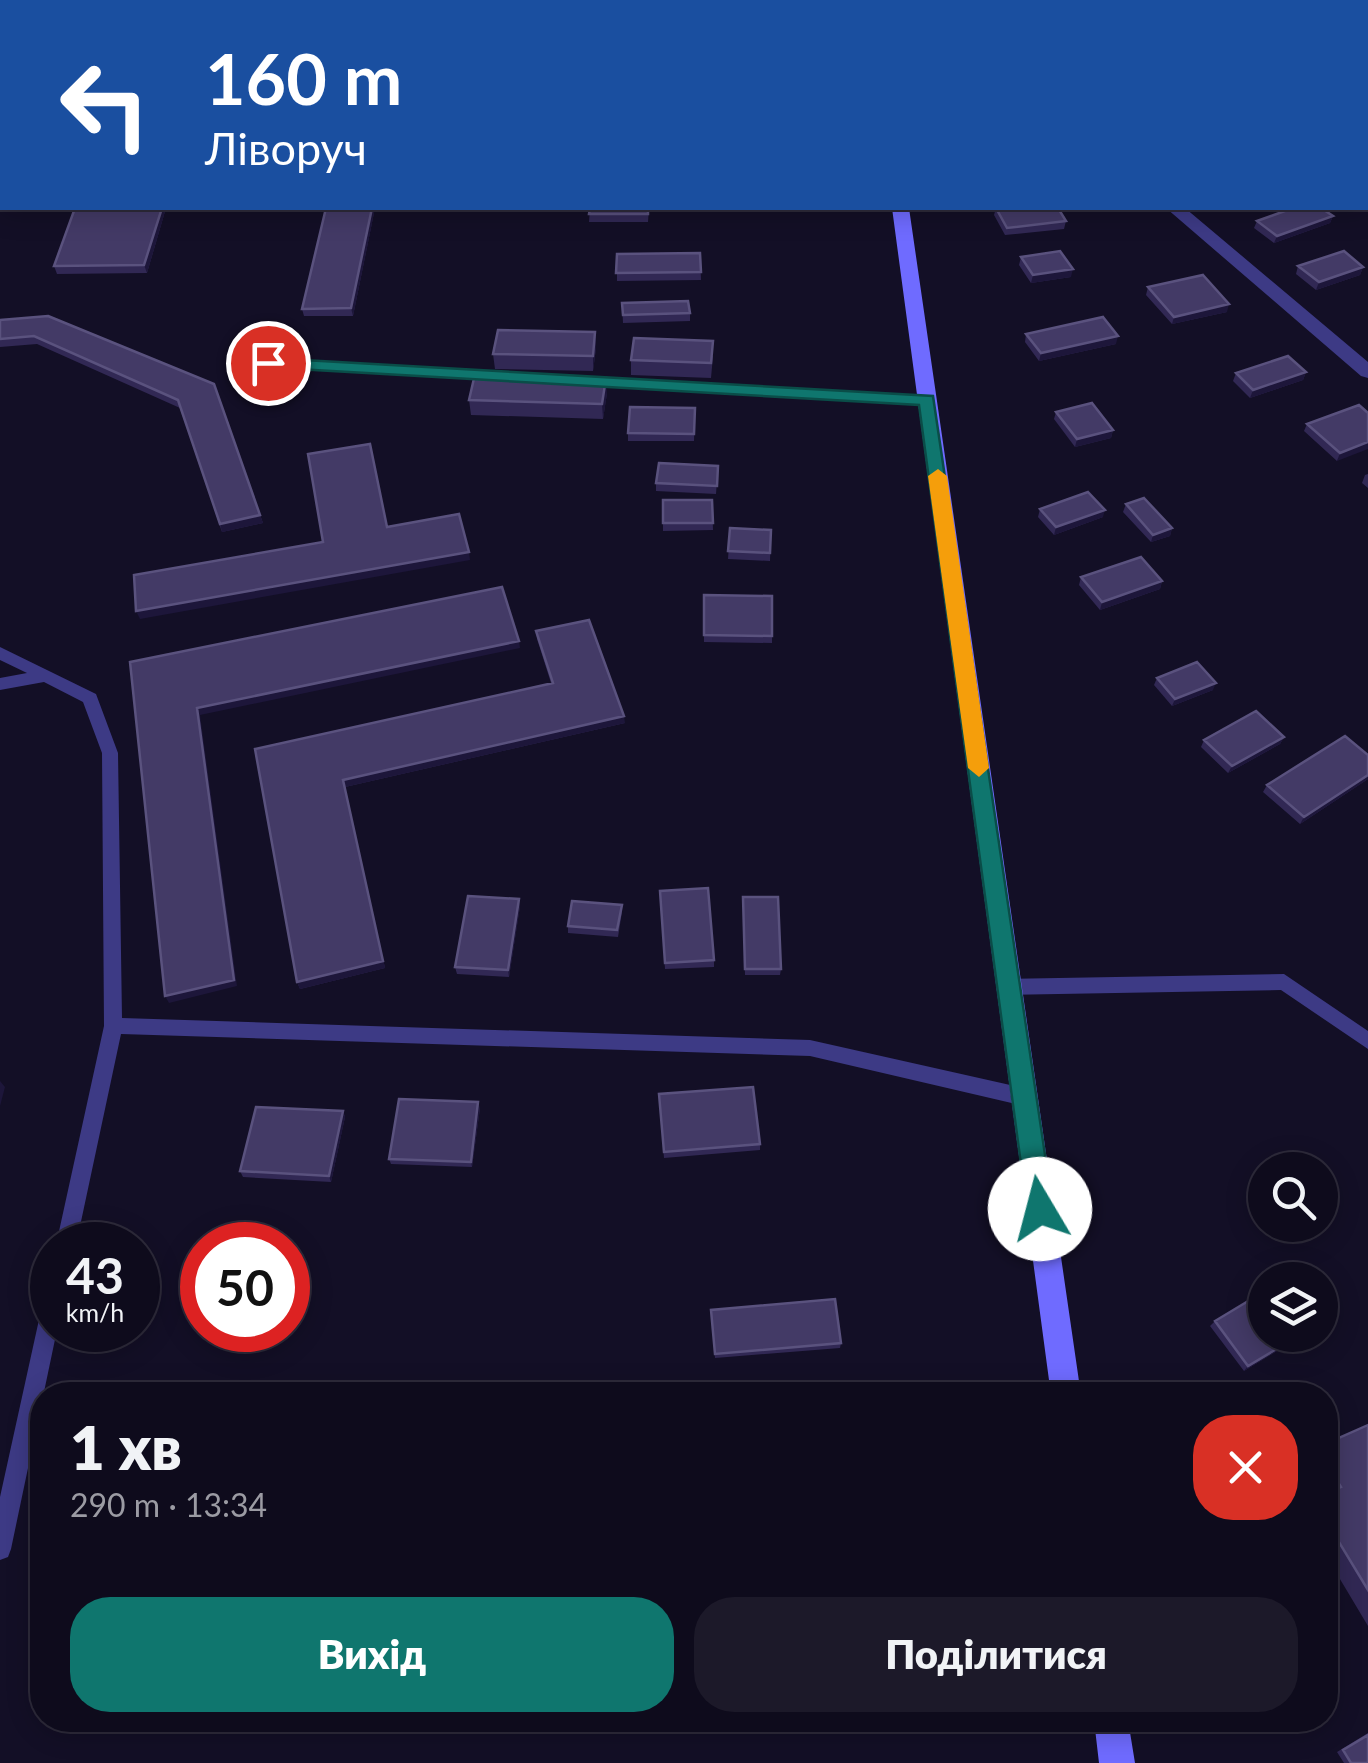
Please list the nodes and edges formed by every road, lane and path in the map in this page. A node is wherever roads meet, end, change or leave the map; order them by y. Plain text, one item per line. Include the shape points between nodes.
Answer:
1 (900, 210) edge
2 (1178, 210) edge
3 (268, 363) dead end
4 (1368, 372) edge
5 (520, 377) edge
6 (559, 380) edge
7 (927, 400) junction
8 (0, 653) edge
9 (46, 676) junction
10 (0, 684) edge
11 (1009, 986) junction
12 (113, 1026) junction
13 (1368, 1041) edge
14 (1024, 1097) junction
15 (71, 1222) edge
16 (42, 1352) edge
17 (36, 1382) edge
18 (1064, 1382) edge
19 (30, 1409) edge
20 (0, 1549) edge
21 (1114, 1732) edge
22 (1118, 1763) edge

1 - 7 main road
2 - 4 street
3 - 5 lane
6 - 7 lane
7 - 11 main road
8 - 9 lane
9 - 10 lane
9 - 12 lane via 90,698 110,753
11 - 13 lane via 1284,982
11 - 14 main road
12 - 14 lane via 810,1048
12 - 15 lane
14 - 18 main road
16 - 17 lane
19 - 20 lane
21 - 22 main road

